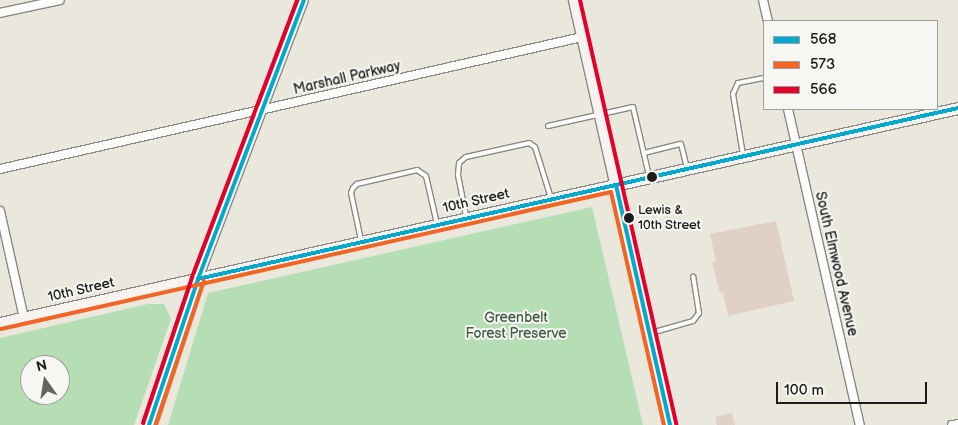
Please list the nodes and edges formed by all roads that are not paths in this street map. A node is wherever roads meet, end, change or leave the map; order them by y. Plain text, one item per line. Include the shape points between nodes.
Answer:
1 (60, 0) edge
2 (304, 0) edge
3 (574, 0) edge
4 (763, 0) edge
5 (0, 14) edge
6 (768, 20) edge
7 (582, 37) junction
8 (763, 78) edge
9 (958, 108) edge
10 (260, 110) junction
11 (788, 110) edge
12 (600, 114) junction
13 (548, 126) dead end
14 (796, 144) junction
15 (644, 153) junction
16 (743, 156) junction
17 (0, 169) edge
18 (687, 169) junction
19 (650, 177) junction
20 (616, 185) junction
21 (551, 199) junction
22 (0, 211) edge
23 (466, 218) junction
24 (437, 225) junction
25 (362, 242) junction
26 (692, 276) dead end
27 (198, 279) junction
28 (24, 318) junction
29 (0, 323) edge
30 (649, 333) junction
31 (958, 424) edge
32 (149, 425) edge
33 (670, 425) edge
34 (860, 425) edge
35 (952, 425) edge

1 - 5 street
2 - 10 street
3 - 7 street
4 - 6 street
7 - 10 street, Marshall Parkway
7 - 12 street
8 - 16 lane via 738,84 733,94
9 - 14 street, 10th Street
10 - 17 street, Marshall Parkway
10 - 27 street
11 - 14 street, South Elmwood Avenue
12 - 13 lane
12 - 15 lane via 632,107
12 - 20 street
14 - 16 street, 10th Street
14 - 34 street, South Elmwood Avenue
15 - 18 lane via 681,144
15 - 19 lane
16 - 18 street, 10th Street
18 - 19 street, 10th Street
19 - 20 street, 10th Street
20 - 21 street, 10th Street
20 - 30 street
21 - 23 street, 10th Street
21 - 23 lane via 535,146 529,143 466,157 459,163 458,175
22 - 28 street
23 - 24 street, 10th Street
24 - 25 street, 10th Street
24 - 25 lane via 426,176 417,170 357,184 353,188 351,193
25 - 27 street, 10th Street
26 - 30 lane via 699,313 693,321
27 - 28 street, 10th Street
27 - 32 street
28 - 29 street, 10th Street
30 - 33 street
31 - 35 street

